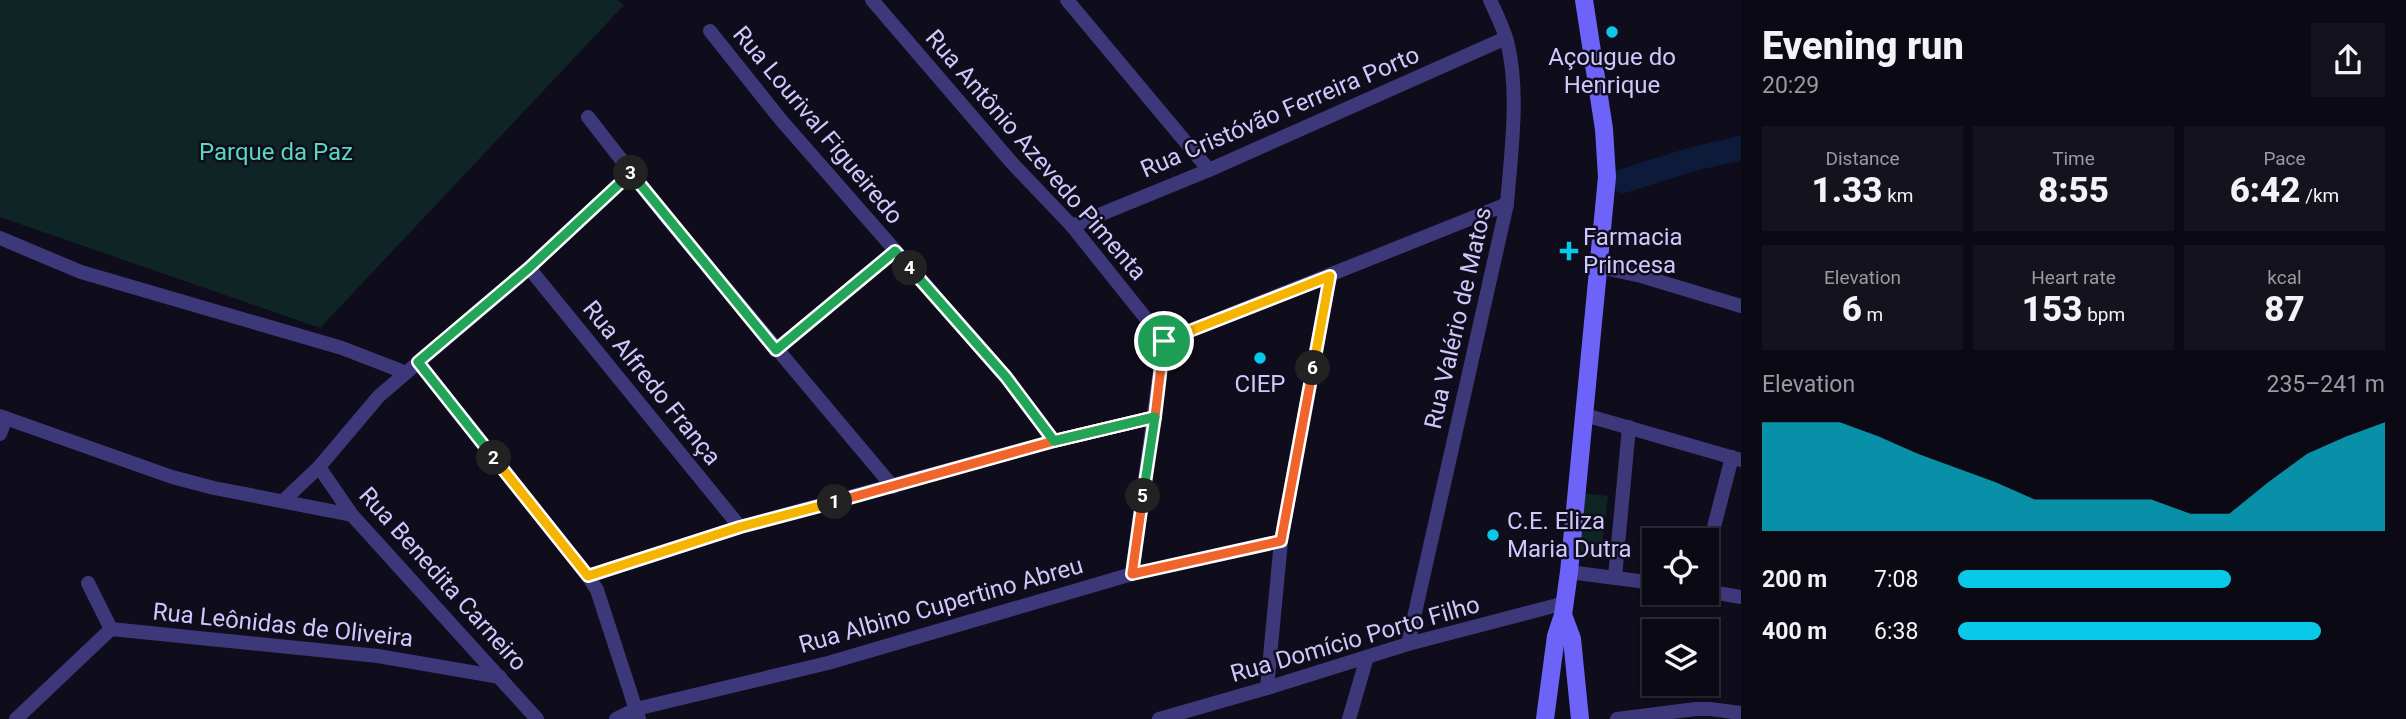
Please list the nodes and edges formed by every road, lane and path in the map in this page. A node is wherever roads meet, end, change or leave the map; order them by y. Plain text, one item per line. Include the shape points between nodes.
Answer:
1 (872, 0) edge
2 (1067, 0) edge
3 (1490, 0) edge
4 (1584, 0) edge
5 (710, 31) dead end
6 (1506, 38) junction
7 (589, 117) dead end
8 (1209, 170) junction
9 (631, 173) junction
10 (1507, 204) junction
11 (1072, 226) junction
12 (0, 238) edge
13 (895, 251) junction
14 (1599, 267) junction
15 (529, 268) junction
16 (1330, 276) junction
17 (1741, 306) edge
18 (1164, 341) junction
19 (776, 350) junction
20 (418, 362) junction
21 (404, 372) junction
22 (1585, 415) junction
23 (3, 417) edge
24 (1155, 417) junction
25 (1629, 428) junction
26 (0, 434) edge
27 (1054, 441) junction
28 (1737, 459) edge
29 (319, 467) junction
30 (893, 487) junction
31 (283, 501) junction
32 (352, 515) junction
33 (740, 527) junction
34 (1715, 528) edge
35 (1281, 541) junction
36 (1569, 572) junction
37 (1132, 574) junction
38 (588, 576) junction
39 (1615, 577) junction
40 (1642, 581) edge
41 (88, 583) dead end
42 (1719, 593) edge
43 (1741, 597) edge
44 (1564, 609) junction
45 (111, 629) junction
46 (1408, 645) junction
47 (1367, 657) junction
48 (500, 677) junction
49 (1267, 688) junction
50 (1741, 713) edge
51 (637, 714) edge
52 (16, 719) edge
53 (537, 719) edge
54 (615, 719) edge
55 (1159, 719) edge
56 (1349, 719) edge
57 (1545, 719) edge
58 (1580, 719) edge
59 (1617, 719) edge

1 - 11 street, Rua Antônio Azevedo Pimenta
2 - 8 street
3 - 6 street, Rua Valério de Matos
4 - 14 main road via 1606,165
5 - 13 street, Rua Lourival Figueiredo
6 - 8 street, Rua Cristóvão Ferreira Porto
6 - 10 street, Rua Valério de Matos via 1512,102
7 - 9 street
8 - 11 street, Rua Cristóvão Ferreira Porto
9 - 15 street
9 - 19 street
10 - 16 street
10 - 46 street, Rua Valério de Matos
11 - 18 street, Rua Antônio Azevedo Pimenta
12 - 21 street via 81,272 342,348
13 - 19 street
13 - 27 street, Rua Lourival Figueiredo via 998,368
14 - 17 street
14 - 22 main road
15 - 20 street
15 - 33 street, Rua Alfredo França
16 - 18 street
16 - 35 street
18 - 24 street
19 - 30 street
20 - 21 street
20 - 38 street
21 - 29 street
22 - 25 street
22 - 36 main road
23 - 26 street
23 - 31 street via 172,477
24 - 27 street
24 - 37 street
25 - 28 street
25 - 39 street
27 - 30 street
28 - 34 street
29 - 31 street
29 - 32 street, Rua Benedita Carneiro
30 - 33 street
31 - 32 street
32 - 48 street, Rua Benedita Carneiro
33 - 38 street
35 - 37 street, Rua Albino Cupertino Abreu
35 - 49 street
36 - 39 street
36 - 44 main road
37 - 51 street, Rua Albino Cupertino Abreu
38 - 51 street via 602,602
39 - 40 street
41 - 45 street
42 - 43 street
44 - 46 street, Rua Domício Porto Filho
44 - 57 main road
44 - 58 main road via 1572,639
45 - 48 street, Rua Leônidas de Oliveira via 377,656
45 - 52 street
46 - 47 street, Rua Domício Porto Filho
47 - 49 street, Rua Domício Porto Filho
47 - 56 street
48 - 53 street, Rua Benedita Carneiro
49 - 55 street, Rua Domício Porto Filho
50 - 59 street via 1710,709
51 - 54 street, Rua Albino Cupertino Abreu

